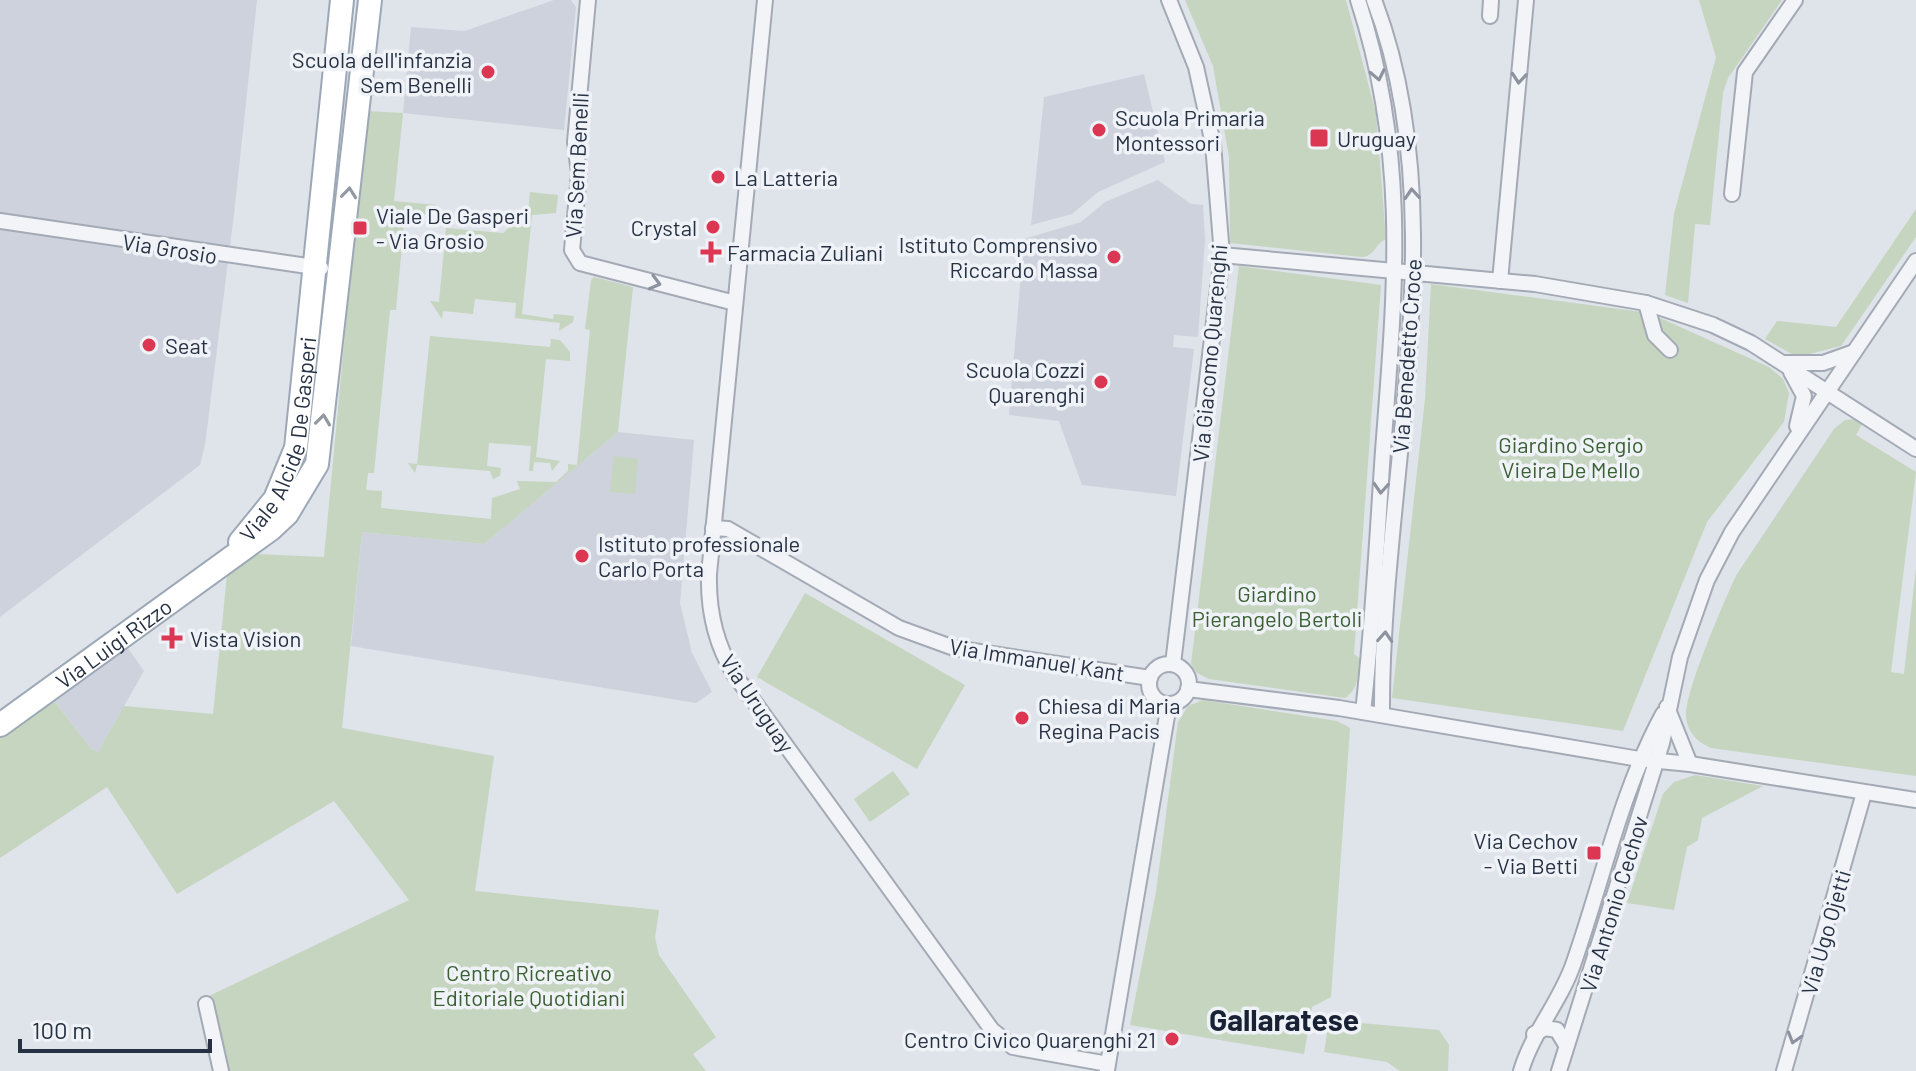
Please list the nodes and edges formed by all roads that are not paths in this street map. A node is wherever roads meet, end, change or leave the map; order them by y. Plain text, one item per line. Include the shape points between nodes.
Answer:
1 (342, 0) edge
2 (370, 0) edge
3 (588, 0) edge
4 (765, 0) edge
5 (1169, 0) edge
6 (1358, 0) edge
7 (1374, 0) edge
8 (1491, 0) edge
9 (1526, 0) edge
10 (1795, 0) edge
11 (1490, 16) dead end
12 (1732, 194) dead end
13 (0, 221) edge
14 (1222, 255) junction
15 (1916, 261) edge
16 (313, 267) junction
17 (341, 271) junction
18 (1396, 271) junction
19 (1413, 272) junction
20 (1500, 281) junction
21 (735, 303) junction
22 (1646, 303) junction
23 (1670, 350) dead end
24 (1854, 352) junction
25 (1783, 363) junction
26 (1827, 392) junction
27 (1790, 446) junction
28 (1916, 449) edge
29 (713, 528) junction
30 (227, 558) junction
31 (1173, 664) junction
32 (1150, 678) junction
33 (1188, 689) junction
34 (1169, 704) junction
35 (1667, 707) junction
36 (1363, 712) junction
37 (1382, 715) junction
38 (0, 725) edge
39 (1639, 759) junction
40 (1656, 761) junction
41 (1690, 764) junction
42 (1864, 793) junction
43 (1916, 800) edge
44 (206, 1004) dead end
45 (1534, 1034) junction
46 (1566, 1045) junction
47 (1107, 1068) edge
48 (221, 1071) edge
49 (1521, 1071) edge
50 (1559, 1071) edge
51 (1784, 1071) edge

1 - 16 main road, Viale Alcide De Gasperi
17 -> 2 main road, Viale Alcide De Gasperi
3 -> 21 street, Via Sem Benelli via 572,250 580,263
4 - 21 street, Via Uruguay
5 - 14 street, Via Giacomo Quarenghi via 1196,67 1213,144
6 -> 18 street, Via Benedetto Croce via 1387,123 1395,188
19 -> 7 street, Via Benedetto Croce via 1408,147 1391,55
8 - 11 street
9 -> 20 street
10 - 12 street via 1745,72
13 - 16 street, Via Grosio
14 - 18 street
14 - 31 street, Via Giacomo Quarenghi
15 - 24 street, Via Antonio Cechov
16 - 17 street, Via Grosio
16 - 30 main road, Viale Alcide De Gasperi via 296,448 275,499
30 -> 17 main road, Viale Alcide De Gasperi via 287,514 317,464
18 - 19 street
18 -> 36 street, Via Benedetto Croce
19 - 20 street
37 -> 19 street, Via Benedetto Croce
20 - 22 street
21 - 29 street, Via Uruguay
22 - 23 street via 1655,335
22 - 25 street via 1713,325
24 - 25 street via 1823,363
24 - 26 street, Via Antonio Cechov
25 - 26 street
25 - 27 street, Via Antonio Cechov via 1804,396
26 - 27 street, Via Antonio Cechov
26 - 28 street
27 - 35 street, Via Antonio Cechov via 1732,532 1707,580
29 - 32 street, Via Immanuel Kant via 728,529 899,628 954,648
29 - 47 street, Via Uruguay via 710,611 726,660 963,994 1006,1044
30 - 38 main road, Via Luigi Rizzo
31 - 32 street via 1161,665
31 - 33 street via 1187,676
32 - 34 street via 1153,696
33 - 34 street via 1181,700
33 - 36 street
34 - 47 street
35 - 39 street, Via Antonio Cechov
35 - 40 street, Via Antonio Cechov
35 - 41 street
36 - 37 street
37 - 39 street
39 - 40 street
39 - 45 street, Via Antonio Cechov via 1563,993
40 - 41 street
40 - 46 street, Via Antonio Cechov
41 - 42 street
42 - 43 street
42 -> 51 street, Via Ugo Ojetti
44 - 48 street
45 - 46 street via 1545,1028 1557,1030
45 - 49 street, Via Antonio Cechov
46 - 50 street, Via Antonio Cechov

